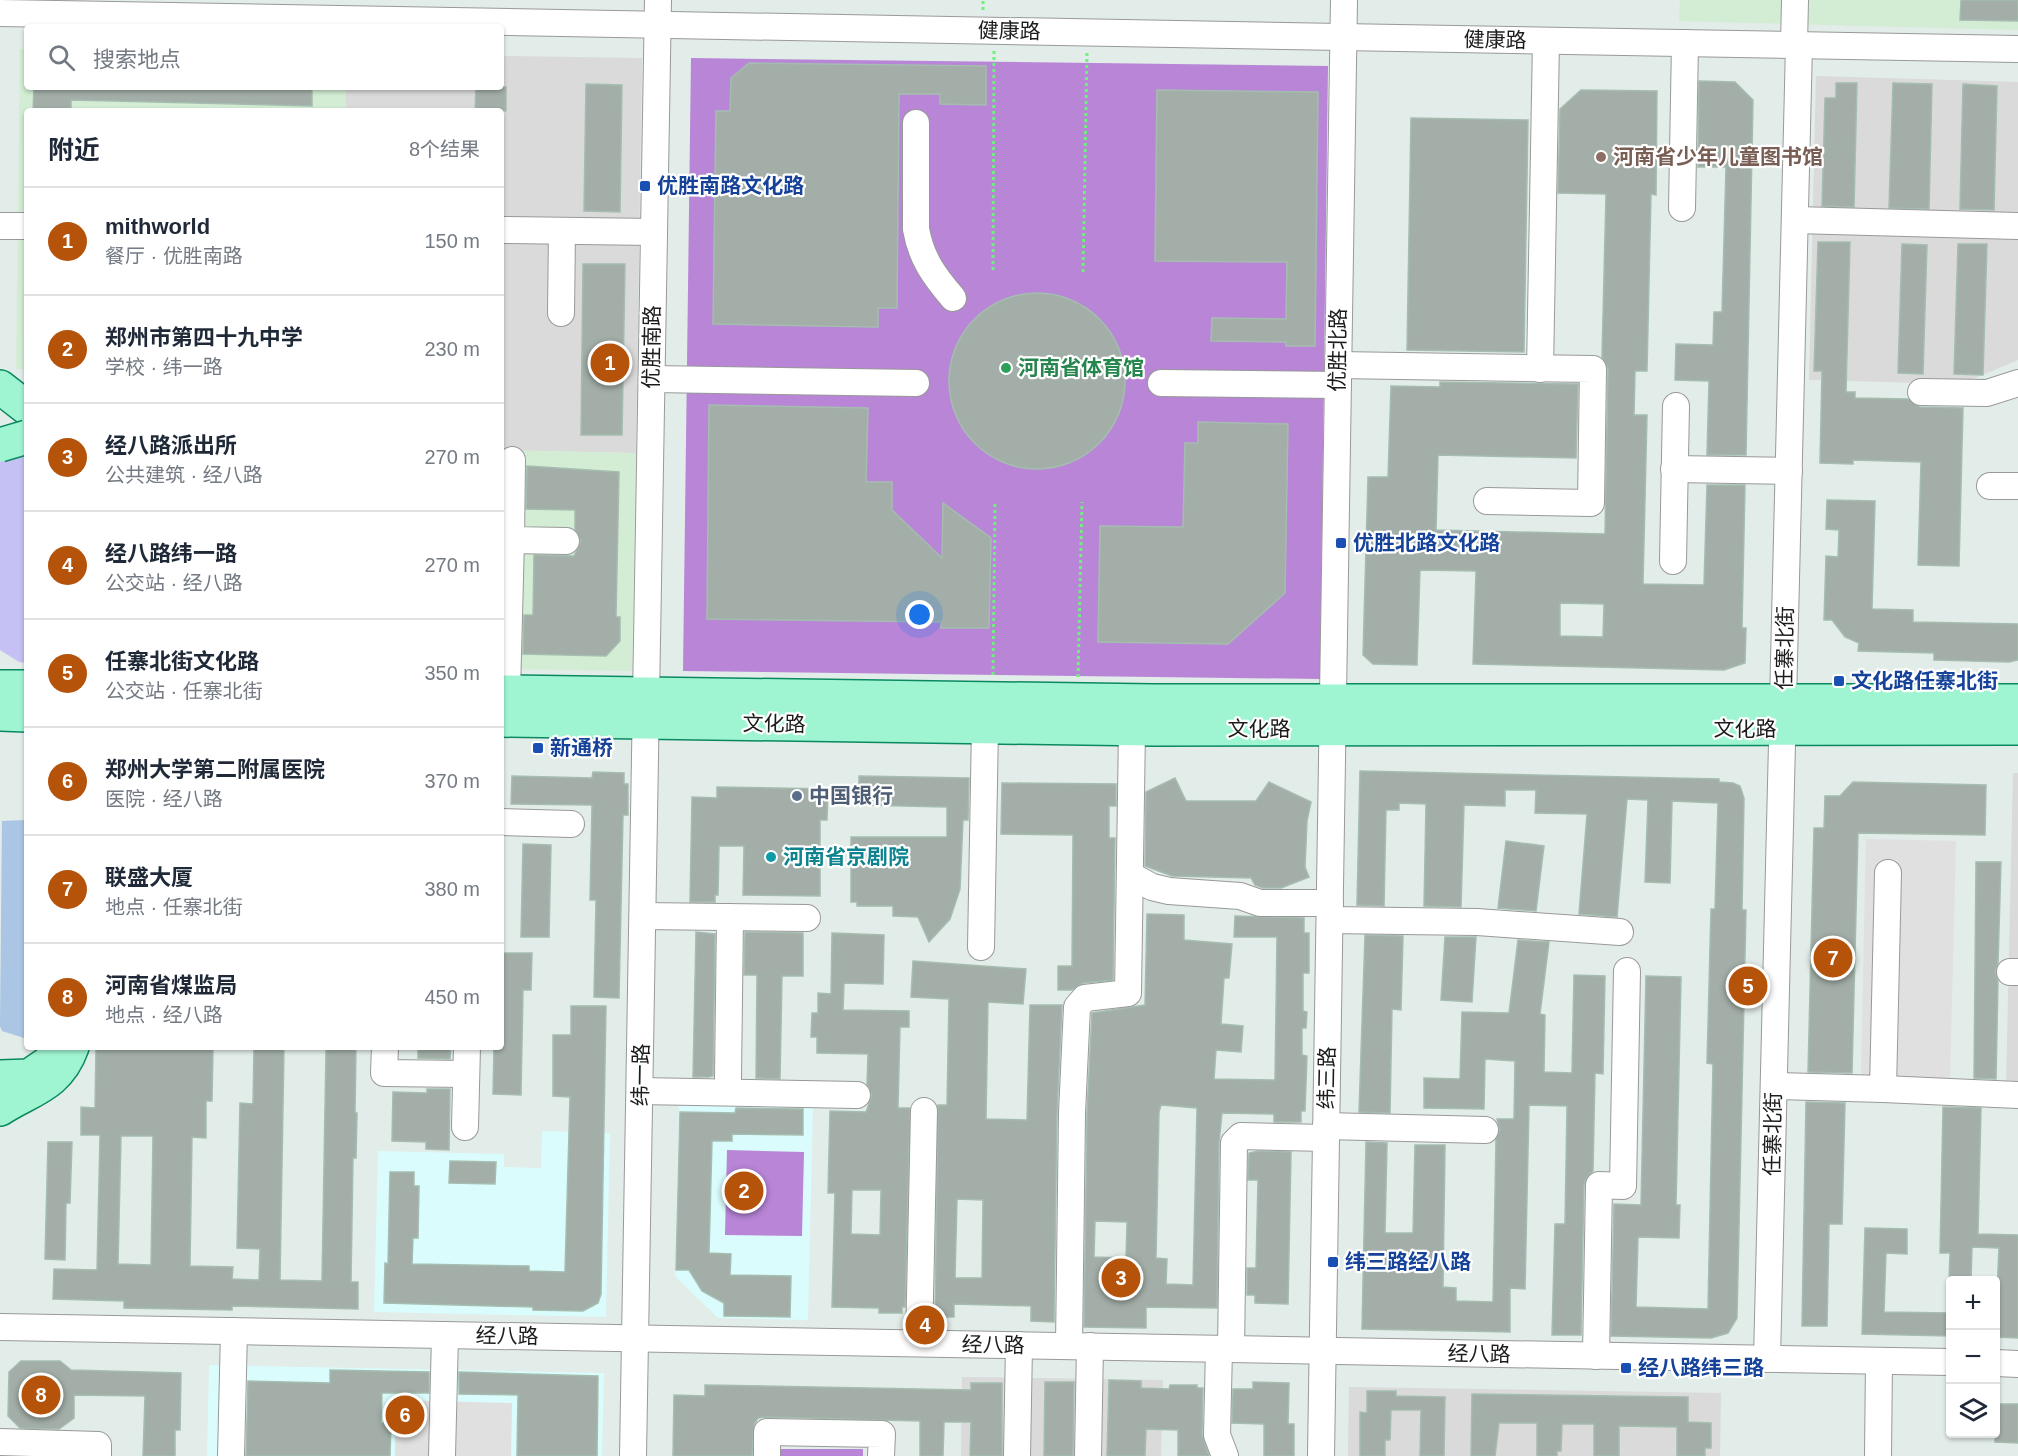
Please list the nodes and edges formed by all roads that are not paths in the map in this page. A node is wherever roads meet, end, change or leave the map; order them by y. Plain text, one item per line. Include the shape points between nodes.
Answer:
1 (1344, 0) edge
2 (1795, 0) edge
3 (658, 12) edge
4 (0, 13) edge
5 (1343, 37) junction
6 (1546, 41) junction
7 (1685, 44) junction
8 (1796, 45) junction
9 (2018, 49) edge
10 (916, 123) dead end
11 (1682, 208) dead end
12 (1795, 220) junction
13 (0, 226) edge
14 (24, 226) edge
15 (2018, 226) edge
16 (504, 230) edge
17 (562, 231) junction
18 (654, 232) junction
19 (953, 298) dead end
20 (561, 313) dead end
21 (1540, 369) junction
22 (1338, 375) junction
23 (652, 379) junction
24 (915, 383) dead end
25 (1161, 383) dead end
26 (2018, 383) edge
27 (0, 387) edge
28 (1921, 392) dead end
29 (24, 406) edge
30 (1676, 406) dead end
31 (24, 438) edge
32 (0, 439) edge
33 (24, 439) edge
34 (0, 445) edge
35 (512, 459) dead end
36 (1674, 469) junction
37 (1789, 471) junction
38 (1990, 486) dead end
39 (2018, 486) edge
40 (506, 500) edge
41 (1487, 501) dead end
42 (506, 540) edge
43 (566, 541) dead end
44 (1673, 561) dead end
45 (504, 648) edge
46 (0, 687) edge
47 (24, 687) edge
48 (2018, 700) edge
49 (504, 702) edge
50 (647, 708) junction
51 (989, 713) junction
52 (0, 714) edge
53 (24, 715) edge
54 (1333, 715) junction
55 (1784, 715) junction
56 (2018, 728) edge
57 (1132, 729) junction
58 (504, 822) edge
59 (571, 824) dead end
60 (1888, 873) dead end
61 (1130, 875) junction
62 (1330, 911) junction
63 (643, 916) junction
64 (730, 917) junction
65 (807, 918) dead end
66 (1620, 932) dead end
67 (981, 947) dead end
68 (1627, 971) dead end
69 (57, 1050) edge
70 (71, 1050) edge
71 (385, 1050) edge
72 (467, 1050) edge
73 (466, 1074) junction
74 (0, 1077) edge
75 (728, 1077) dead end
76 (1774, 1086) junction
77 (1883, 1089) junction
78 (640, 1091) junction
79 (857, 1095) dead end
80 (2018, 1095) edge
81 (0, 1108) edge
82 (924, 1111) dead end
83 (465, 1127) dead end
84 (1485, 1130) dead end
85 (1326, 1132) junction
86 (0, 1327) edge
87 (234, 1331) junction
88 (444, 1335) junction
89 (635, 1338) junction
90 (919, 1343) junction
91 (1019, 1345) junction
92 (1080, 1346) junction
93 (1225, 1349) junction
94 (1323, 1351) junction
95 (1596, 1356) junction
96 (1767, 1359) junction
97 (1879, 1361) junction
98 (1946, 1362) edge
99 (2000, 1363) edge
100 (2018, 1364) edge
101 (12, 1447) edge
102 (98, 1456) edge
103 (231, 1456) edge
104 (442, 1456) edge
105 (633, 1456) edge
106 (767, 1456) edge
107 (881, 1456) edge
108 (1017, 1456) edge
109 (1088, 1456) edge
110 (1226, 1456) edge
111 (1321, 1456) edge
112 (1878, 1456) edge

1 - 5 street, 优胜北路
2 - 8 street, 任寨北街
3 - 4 street, 健康路
3 - 5 street, 健康路 via 994,31
3 - 18 street, 优胜南路
5 - 6 street, 健康路
5 - 22 street, 优胜北路
6 - 7 street, 健康路
6 - 21 street
7 - 8 street, 健康路
7 - 11 street
8 - 9 street, 健康路
8 - 12 street, 任寨北街
10 - 19 street via 918,243 930,271
12 - 15 street
12 - 37 street, 任寨北街
13 - 14 street
16 - 17 street
17 - 18 street
17 - 20 street
18 - 23 street, 优胜南路
21 - 22 street
21 - 41 street via 1593,369 1591,503
22 - 25 street
22 - 54 street, 优胜北路
23 - 24 street
23 - 50 street, 优胜南路
26 - 28 street via 1987,393
27 - 29 main road
30 - 36 street
31 - 32 street
33 - 34 main road, bridge
35 - 40 street
36 - 37 street
36 - 44 street
37 - 55 street, 任寨北街
38 - 39 street
40 - 42 street
42 - 43 street
42 - 45 street
46 - 47 main road
48 - 55 main road, 文化路
49 - 50 main road, 文化路
50 - 51 main road, 文化路
50 - 63 street, 纬一路
51 - 54 main road, 文化路 via 1077,700
51 - 57 main road, 文化路
51 - 67 street
52 - 53 main road
54 - 55 main road, 文化路
54 - 57 main road, 文化路
54 - 62 street, 纬三路
55 - 56 main road, 文化路
55 - 76 street, 任寨北街
57 - 61 street
58 - 59 street
60 - 77 street
61 - 62 street via 1169,891 1240,896 1260,903
61 - 92 street via 1128,993 1085,998 1077,1007 1072,1113
62 - 66 street
62 - 85 street, 纬三路
63 - 64 street
63 - 78 street, 纬一路
64 - 65 street
64 - 75 street
68 - 95 street via 1623,1186 1599,1185
69 - 74 main road via 50,1061 29,1076
70 - 81 main road via 66,1064 55,1076 39,1089
71 - 73 street via 384,1073
72 - 73 street
73 - 83 street
76 - 77 street
76 - 96 street, 任寨北街
77 - 80 street
78 - 79 street
78 - 89 street, 纬一路
82 - 90 street
84 - 85 street
85 - 93 street via 1241,1136 1234,1143
85 - 94 street, 纬三路
86 - 87 street, 经八路
87 - 88 street, 经八路
87 - 103 street
88 - 89 street, 经八路
88 - 104 street
89 - 90 street, 经八路
89 - 105 street, 纬一路
90 - 91 street, 经八路
91 - 92 street, 经八路
91 - 108 street
92 - 93 street, 经八路
92 - 109 street
93 - 94 street, 经八路
93 - 110 street via 1217,1435
94 - 95 street, 经八路
94 - 111 street, 纬三路
95 - 96 street, 经八路
96 - 97 street, 经八路
97 - 98 street, 经八路
97 - 112 street
99 - 100 street
101 - 102 street via 98,1444
106 - 107 street via 767,1432 882,1434

